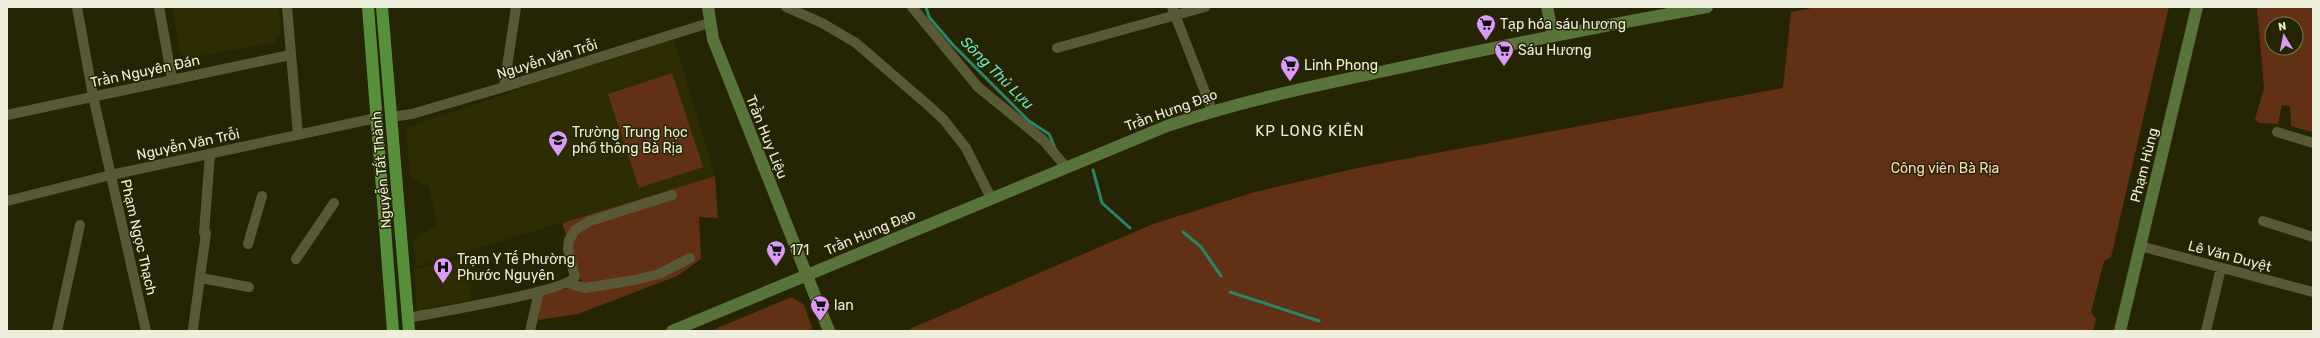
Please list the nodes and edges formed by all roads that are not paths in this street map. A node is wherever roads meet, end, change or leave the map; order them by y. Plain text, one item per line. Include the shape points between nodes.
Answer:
1 (78, 7) edge
2 (159, 7) edge
3 (287, 7) edge
4 (368, 7) edge
5 (382, 7) edge
6 (516, 7) edge
7 (708, 7) edge
8 (786, 7) edge
9 (912, 7) edge
10 (1205, 7) edge
11 (1547, 7) edge
12 (1707, 7) edge
13 (2198, 7) edge
14 (1174, 11) edge
15 (709, 23) junction
16 (1553, 35) junction
17 (1058, 48) dead end
18 (290, 55) junction
19 (172, 79) junction
20 (504, 87) junction
21 (93, 96) junction
22 (1212, 110) junction
23 (7, 115) edge
24 (376, 118) junction
25 (391, 118) junction
26 (2278, 132) dead end
27 (298, 135) junction
28 (2313, 142) edge
29 (210, 154) junction
30 (1066, 167) junction
31 (111, 175) junction
32 (672, 195) dead end
33 (262, 196) dead end
34 (992, 198) junction
35 (7, 201) edge
36 (334, 203) dead end
37 (2263, 221) dead end
38 (80, 224) dead end
39 (2313, 237) edge
40 (248, 244) dead end
41 (2140, 246) junction
42 (690, 258) dead end
43 (296, 259) dead end
44 (2221, 268) junction
45 (808, 275) junction
46 (201, 278) junction
47 (568, 283) junction
48 (249, 287) dead end
49 (539, 292) junction
50 (2313, 292) edge
51 (408, 318) junction
52 (192, 329) dead end
53 (58, 331) edge
54 (146, 331) edge
55 (393, 331) edge
56 (409, 331) edge
57 (530, 331) edge
58 (672, 331) edge
59 (829, 331) edge
60 (2120, 331) edge
61 (2206, 331) edge

1 - 21 street, Phạm Ngọc Thạch
2 - 19 street
3 - 18 street
4 - 24 main road, Nguyễn Tất Thành
5 - 25 main road, Nguyễn Tất Thành
6 - 20 street
7 - 15 street, Trần Huy Liệu
8 - 34 street via 822,23 856,43 934,111 966,148
9 - 30 street via 978,87 1043,140
10 - 14 street
11 - 16 street
12 - 16 street, Trần Hưng Đạo
13 - 41 street, Phạm Hùng
14 - 17 street
14 - 22 street
15 - 20 street, Nguyễn Văn Trỗi
15 - 45 street, Trần Huy Liệu via 751,139
16 - 22 street, Trần Hưng Đạo via 1277,93
18 - 19 street, Trần Nguyên Đán
18 - 27 street
19 - 21 street, Trần Nguyên Đán
20 - 25 street, Nguyễn Văn Trỗi
21 - 23 street, Trần Nguyên Đán
21 - 31 street, Phạm Ngọc Thạch
22 - 30 street, Trần Hưng Đạo
24 - 27 street, Nguyễn Văn Trỗi
24 - 55 main road, Nguyễn Tất Thành
25 - 51 main road, Nguyễn Tất Thành
26 - 28 street
27 - 29 street, Nguyễn Văn Trỗi
29 - 31 street, Nguyễn Văn Trỗi
29 - 46 street
30 - 34 street, Trần Hưng Đạo
31 - 35 street, Nguyễn Văn Trỗi
31 - 54 street, Phạm Ngọc Thạch
32 - 47 street via 590,221 575,230 569,240 568,249 575,277
33 - 40 street
34 - 45 street, Trần Hưng Đạo
36 - 43 street
37 - 39 street
38 - 53 street
41 - 44 street, Lê Văn Duyệt
41 - 60 street, Phạm Hùng
42 - 47 street via 659,274 635,280 585,288
44 - 50 street, Lê Văn Duyệt
44 - 61 street
45 - 58 street, Trần Hưng Đạo
45 - 59 street, Trần Huy Liệu
46 - 48 street
46 - 52 street
47 - 49 street
49 - 51 street
49 - 57 street
51 - 56 main road, Nguyễn Tất Thành

